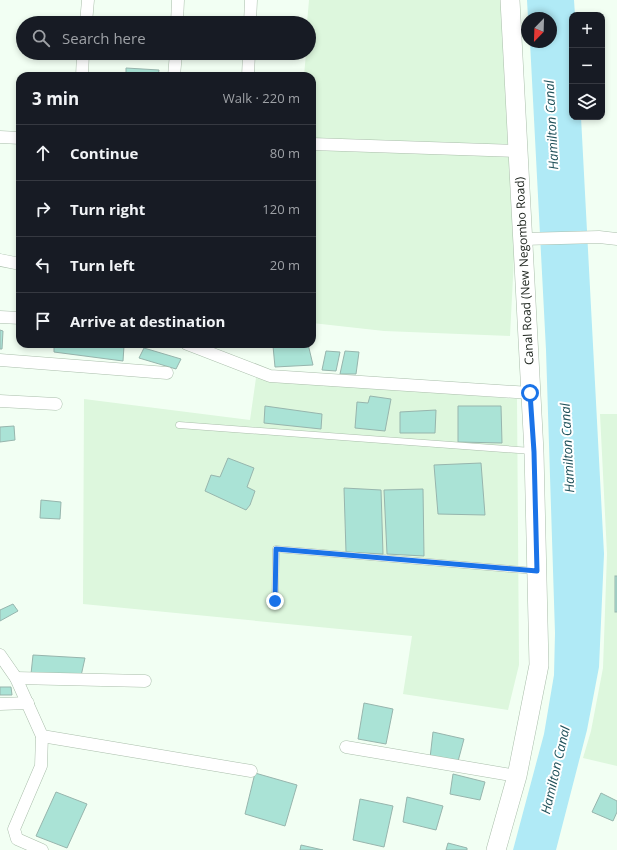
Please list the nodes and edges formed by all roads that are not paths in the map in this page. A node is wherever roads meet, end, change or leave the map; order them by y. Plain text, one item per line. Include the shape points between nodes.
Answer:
1 (88, 0) edge
2 (178, 0) edge
3 (251, 0) edge
4 (510, 0) edge
5 (87, 16) edge
6 (177, 16) edge
7 (250, 16) edge
8 (83, 60) edge
9 (175, 60) edge
10 (249, 60) edge
11 (82, 72) edge
12 (174, 72) edge
13 (248, 72) edge
14 (0, 137) edge
15 (16, 138) edge
16 (316, 144) edge
17 (518, 151) junction
18 (526, 238) junction
19 (617, 239) edge
20 (0, 260) edge
21 (16, 263) edge
22 (0, 316) edge
23 (16, 318) edge
24 (197, 348) edge
25 (0, 360) edge
26 (167, 374) dead end
27 (530, 393) junction
28 (0, 401) edge
29 (56, 404) dead end
30 (179, 425) dead end
31 (534, 452) junction
32 (537, 571) junction
33 (275, 601) dead end
34 (0, 655) edge
35 (16, 678) junction
36 (145, 681) dead end
37 (28, 703) junction
38 (0, 704) edge
39 (42, 736) junction
40 (346, 747) dead end
41 (251, 771) dead end
42 (517, 776) junction
43 (42, 850) edge
44 (496, 850) edge

1 - 5 street
2 - 6 street
3 - 7 street
4 - 17 main road, Canal Road (New Negombo Road)
8 - 11 street
9 - 12 street
10 - 13 street
14 - 15 street
16 - 17 street
17 - 18 main road, Canal Road (New Negombo Road)
18 - 19 street
18 - 27 main road, Canal Road (New Negombo Road)
20 - 21 street
22 - 23 street
24 - 27 street via 270,376
25 - 26 street
27 - 31 main road, Canal Road (New Negombo Road)
28 - 29 street
30 - 31 lane
31 - 32 main road, Canal Road (New Negombo Road)
32 - 33 lane via 276,549
32 - 42 main road, Canal Road (New Negombo Road) via 539,665
34 - 35 street
35 - 36 street
35 - 37 street
37 - 38 street
37 - 39 street
39 - 41 street
39 - 43 street via 42,766 14,829 17,839
40 - 42 street
42 - 44 main road, Canal Road (New Negombo Road)

